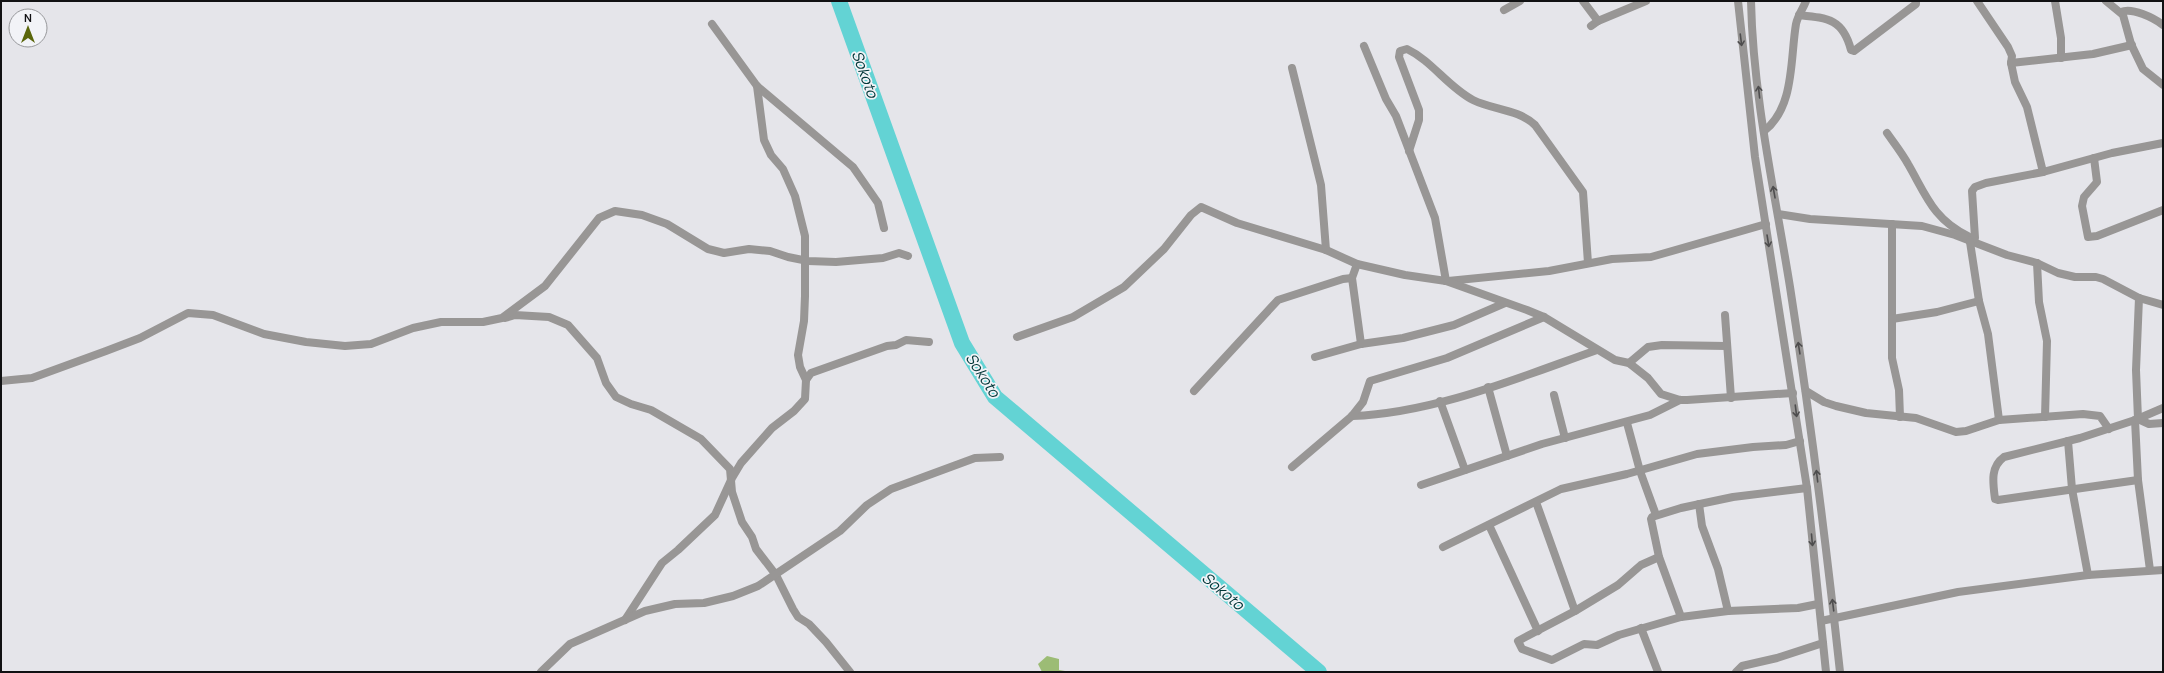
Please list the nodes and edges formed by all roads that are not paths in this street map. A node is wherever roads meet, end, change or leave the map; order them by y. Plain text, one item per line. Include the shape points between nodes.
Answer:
1 (1520, 1) edge
2 (1583, 1) edge
3 (1646, 1) edge
4 (1738, 1) edge
5 (1751, 1) edge
6 (1806, 1) edge
7 (1916, 1) edge
8 (1977, 1) edge
9 (2055, 1) edge
10 (2106, 1) edge
11 (1630, 4) edge
12 (1504, 10) dead end
13 (2121, 12) junction
14 (1798, 16) junction
15 (1598, 21) junction
16 (712, 24) dead end
17 (2163, 24) edge
18 (1591, 26) dead end
19 (2132, 45) junction
20 (1364, 46) dead end
21 (2062, 58) junction
22 (2011, 63) junction
23 (1292, 68) dead end
24 (2163, 85) edge
25 (756, 86) junction
26 (1764, 131) junction
27 (1887, 132) dead end
28 (2163, 143) edge
29 (1409, 151) junction
30 (2094, 158) junction
31 (2043, 172) junction
32 (2163, 210) edge
33 (1778, 214) junction
34 (1766, 224) junction
35 (1892, 224) junction
36 (884, 228) dead end
37 (1972, 240) junction
38 (1326, 250) junction
39 (908, 256) dead end
40 (804, 260) junction
41 (1588, 263) junction
42 (2037, 263) junction
43 (1357, 264) junction
44 (1352, 278) junction
45 (1446, 281) junction
46 (2140, 298) junction
47 (1979, 301) junction
48 (1505, 303) junction
49 (2163, 305) edge
50 (1725, 315) dead end
51 (1544, 317) junction
52 (502, 318) junction
53 (1892, 319) junction
54 (1017, 337) dead end
55 (929, 342) dead end
56 (1361, 344) junction
57 (1727, 346) junction
58 (1597, 350) junction
59 (1315, 357) dead end
60 (1629, 363) junction
61 (806, 380) junction
62 (1, 381) edge
63 (1488, 387) junction
64 (1194, 390) dead end
65 (1806, 391) junction
66 (1793, 393) junction
67 (1554, 395) dead end
68 (1731, 398) junction
69 (1680, 400) junction
70 (1440, 401) junction
71 (2163, 408) edge
72 (1352, 416) junction
73 (1900, 417) junction
74 (2045, 417) junction
75 (2136, 419) junction
76 (1998, 420) junction
77 (1627, 423) junction
78 (2163, 423) edge
79 (2109, 429) junction
80 (1564, 438) junction
81 (1800, 441) junction
82 (2068, 441) junction
83 (1507, 456) junction
84 (1000, 457) dead end
85 (1292, 467) dead end
86 (1465, 470) junction
87 (1640, 471) junction
88 (732, 478) junction
89 (2138, 480) junction
90 (1421, 485) dead end
91 (1807, 488) junction
92 (2072, 489) junction
93 (1536, 502) junction
94 (1699, 504) junction
95 (1656, 515) junction
96 (1489, 525) junction
97 (1443, 547) dead end
98 (1659, 557) junction
99 (2150, 570) junction
100 (2163, 570) edge
101 (776, 575) junction
102 (2088, 575) junction
103 (1818, 604) junction
104 (1575, 611) junction
105 (1728, 611) junction
106 (1681, 617) junction
107 (1834, 619) junction
108 (625, 620) junction
109 (1821, 621) junction
110 (1641, 628) junction
111 (1538, 631) junction
112 (1823, 643) junction
113 (541, 672) edge
114 (850, 672) edge
115 (1658, 672) edge
116 (1737, 672) edge
117 (1826, 672) edge
118 (1840, 672) edge

1 - 12 street
2 - 15 street
3 - 11 street
4 -> 34 street via 1755,157
26 -> 5 street
6 - 14 street
7 - 14 street via 1910,9 1854,52 1851,50 1847,35 1839,25 1818,17
8 - 22 street via 2004,41 2012,56
9 - 21 street
10 - 13 street
11 - 15 street
13 - 17 street via 2132,11
13 - 19 street
14 - 26 street via 1788,86 1776,117
15 - 18 street
16 - 25 street
19 - 21 street
19 - 24 street via 2143,69
20 - 29 street
21 - 22 street
22 - 31 street via 2015,82 2027,108
23 - 38 street via 1321,185
25 - 36 street via 853,167 878,203
25 - 40 street via 764,140 771,155 783,169 797,203 805,236
33 -> 26 street
27 - 37 street via 1907,162 1930,207
28 - 30 street
29 - 41 street via 1420,115 1399,57 1400,51 1407,49 1473,100 1519,115 1535,125 1583,192
29 - 45 street via 1435,218
30 - 31 street
30 - 32 street via 2097,182 2084,197 2082,206 2088,237 2097,236
31 - 37 street via 1986,183 1975,188 1972,191
33 - 35 street via 1810,219
65 -> 33 street
34 - 41 street via 1659,256
34 -> 66 street
35 - 37 street via 1922,226
35 - 53 street
37 - 42 street via 2007,255
37 - 47 street
38 - 43 street
38 - 54 street via 1237,223 1201,207 1191,215 1164,249 1124,287 1073,317
39 - 40 street via 899,253 883,258 836,262
40 - 52 street via 763,250 749,249 724,253 708,249 667,224 642,215 615,210 599,218 545,286
40 - 61 street via 804,320 798,354
41 - 45 street via 1549,271
42 - 46 street via 2058,273 2102,279
42 - 74 street via 2039,302 2047,341
43 - 44 street
43 - 45 street
44 - 56 street
44 - 64 street via 1278,300
45 - 48 street
46 - 49 street
46 - 75 street
47 - 53 street via 1937,312
47 - 76 street via 1988,334
48 - 51 street
48 - 56 street via 1454,325 1404,338
50 - 57 street
51 - 58 street
51 - 72 street via 1447,358 1370,381 1363,402
52 - 62 street via 483,322 441,322 413,328 371,344 345,346 264,334 213,315 188,312 140,338 106,351 32,378
52 - 88 street via 515,315 550,317 568,325 597,358 606,383 616,397 651,410 691,432 730,469
53 - 73 street via 1892,358 1899,390
55 - 61 street via 906,340 811,373
56 - 59 street
57 - 60 street via 1648,347
57 - 68 street
58 - 60 street via 1615,360
58 - 63 street
60 - 69 street via 1648,378 1661,394
61 - 88 street via 805,399 772,428
63 - 70 street
63 - 83 street
65 - 73 street via 1836,406
107 -> 65 street
66 - 68 street
66 -> 81 street
67 - 80 street
68 - 69 street
69 - 77 street
70 - 72 street via 1395,413
70 - 86 street
71 - 75 street
72 - 85 street
73 - 76 street via 1916,418 1956,432
74 - 76 street
74 - 79 street via 2083,414 2100,416
75 - 78 street via 2149,424
75 - 79 street
75 - 89 street
77 - 80 street
77 - 87 street
79 - 82 street
80 - 83 street
81 - 87 street via 1786,445 1746,447 1697,454
81 - 91 street
82 - 92 street
82 - 92 street via 2004,457 1995,465 1993,479 1995,499 1998,500
83 - 86 street
84 - 101 street via 975,458 891,490 867,506 840,531
86 - 90 street
87 - 93 street via 1561,489
87 - 95 street
88 - 101 street via 732,492 742,522 756,549
88 - 108 street via 714,515 662,563
89 - 92 street
89 - 99 street
91 - 94 street
91 -> 103 street
92 - 102 street
93 - 96 street
93 - 104 street
94 - 95 street
94 - 105 street via 1702,526 1718,569
95 - 98 street via 1651,520
96 - 97 street
96 - 111 street
98 - 104 street via 1641,565 1618,585
98 - 106 street
99 - 100 street
99 - 102 street
101 - 108 street via 733,596 704,603 675,604 645,611
101 - 114 street via 798,617 809,624
102 - 107 street via 1958,592
103 - 105 street via 1798,608
103 - 109 street
104 - 111 street
105 - 106 street
106 - 110 street
107 - 109 street
107 - 118 street
108 - 113 street via 570,644
109 - 112 street
110 - 111 street via 1597,644 1584,644 1550,660 1520,647 1518,641
110 - 115 street
112 - 116 street via 1742,666
112 - 117 street

